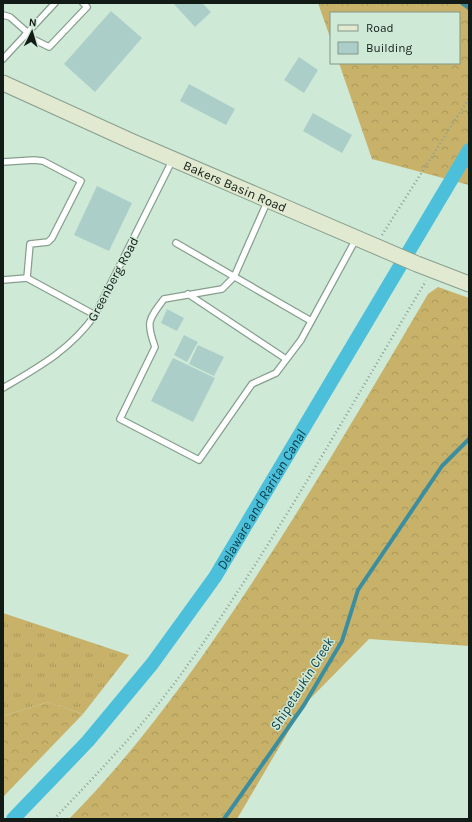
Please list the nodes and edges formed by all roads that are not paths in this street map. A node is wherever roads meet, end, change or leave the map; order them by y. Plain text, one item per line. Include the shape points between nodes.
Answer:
1 (55, 3) edge
2 (83, 3) edge
3 (3, 15) edge
4 (26, 34) junction
5 (3, 59) edge
6 (3, 84) edge
7 (173, 159) junction
8 (3, 162) edge
9 (268, 199) junction
10 (357, 237) junction
11 (176, 243) dead end
12 (234, 277) junction
13 (27, 278) junction
14 (3, 280) edge
15 (469, 284) edge
16 (188, 294) junction
17 (96, 315) junction
18 (311, 321) junction
19 (286, 359) junction
20 (3, 388) edge

1 - 4 lane
2 - 4 lane via 87,7 49,47
3 - 4 lane via 10,17
4 - 5 lane
6 - 7 main road, Bakers Basin Road
7 - 9 main road, Bakers Basin Road
7 - 17 lane, Greenberg Road
8 - 13 lane via 43,161 81,181 52,238 48,242 30,244
9 - 10 main road, Bakers Basin Road
9 - 12 lane
10 - 15 main road, Bakers Basin Road
10 - 18 lane
11 - 12 lane
12 - 16 lane via 222,289
12 - 18 lane
13 - 14 lane
13 - 17 lane
16 - 19 lane
16 - 19 lane via 164,299 152,315 149,329 155,347 120,419 199,460 252,384 276,373
17 - 20 lane, Greenberg Road via 68,347
18 - 19 lane via 301,340

